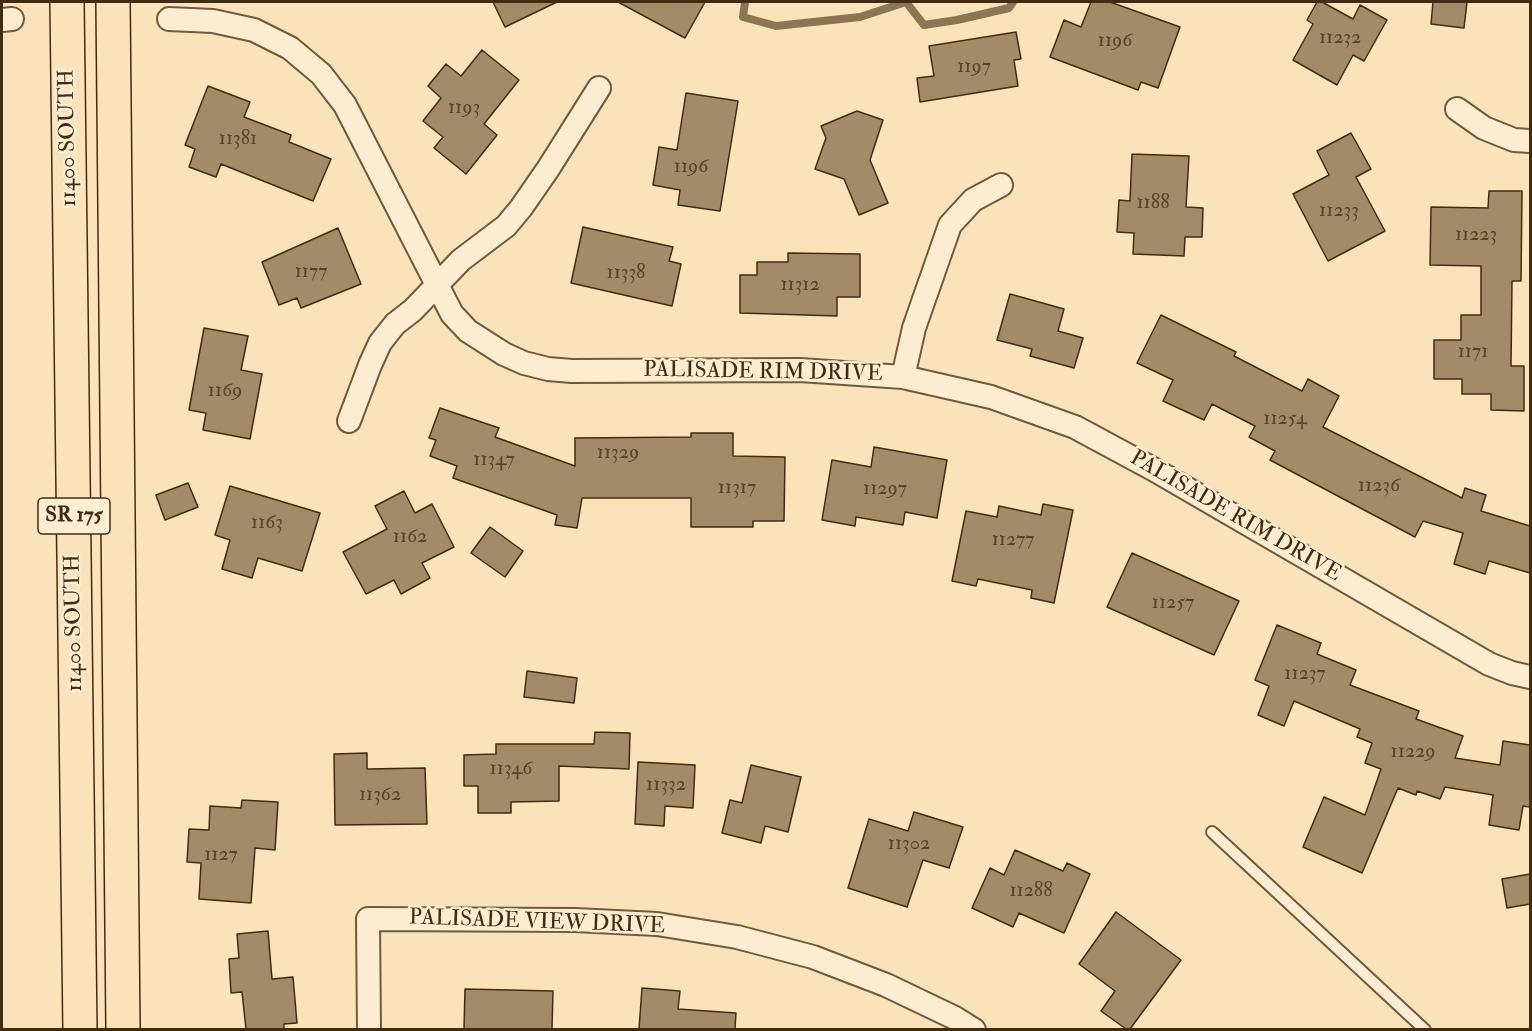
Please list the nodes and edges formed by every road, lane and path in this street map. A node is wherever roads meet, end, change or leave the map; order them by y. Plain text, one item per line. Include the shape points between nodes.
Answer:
1 (67, 2) edge
2 (113, 2) edge
3 (169, 19) dead end
4 (599, 88) dead end
5 (1457, 109) dead end
6 (1530, 141) edge
7 (1001, 185) dead end
8 (437, 285) junction
9 (903, 377) junction
10 (349, 421) dead end
11 (1530, 677) edge
12 (1212, 832) dead end
13 (80, 1029) edge
14 (123, 1029) edge
15 (369, 1029) edge
16 (974, 1029) edge
17 (1425, 1029) edge

1 - 13 main road, 11400 SOUTH / SR 175
2 - 14 main road, 11400 SOUTH / SR 175
3 - 8 street, PALISADE RIM DRIVE via 213,21 254,30 290,48 321,74 345,105
4 - 8 street via 521,208 506,226 461,260
5 - 6 street via 1484,128 1514,140
7 - 9 street via 973,200 950,225 914,328
8 - 9 street, PALISADE RIM DRIVE via 452,314 477,337 504,354 548,369 800,370
8 - 10 street via 380,343
9 - 11 street, PALISADE RIM DRIVE via 991,397 1075,427 1489,664
12 - 17 lane
15 - 16 street, PALISADE VIEW DRIVE via 368,920 576,920 657,924 737,937 813,957 875,981

